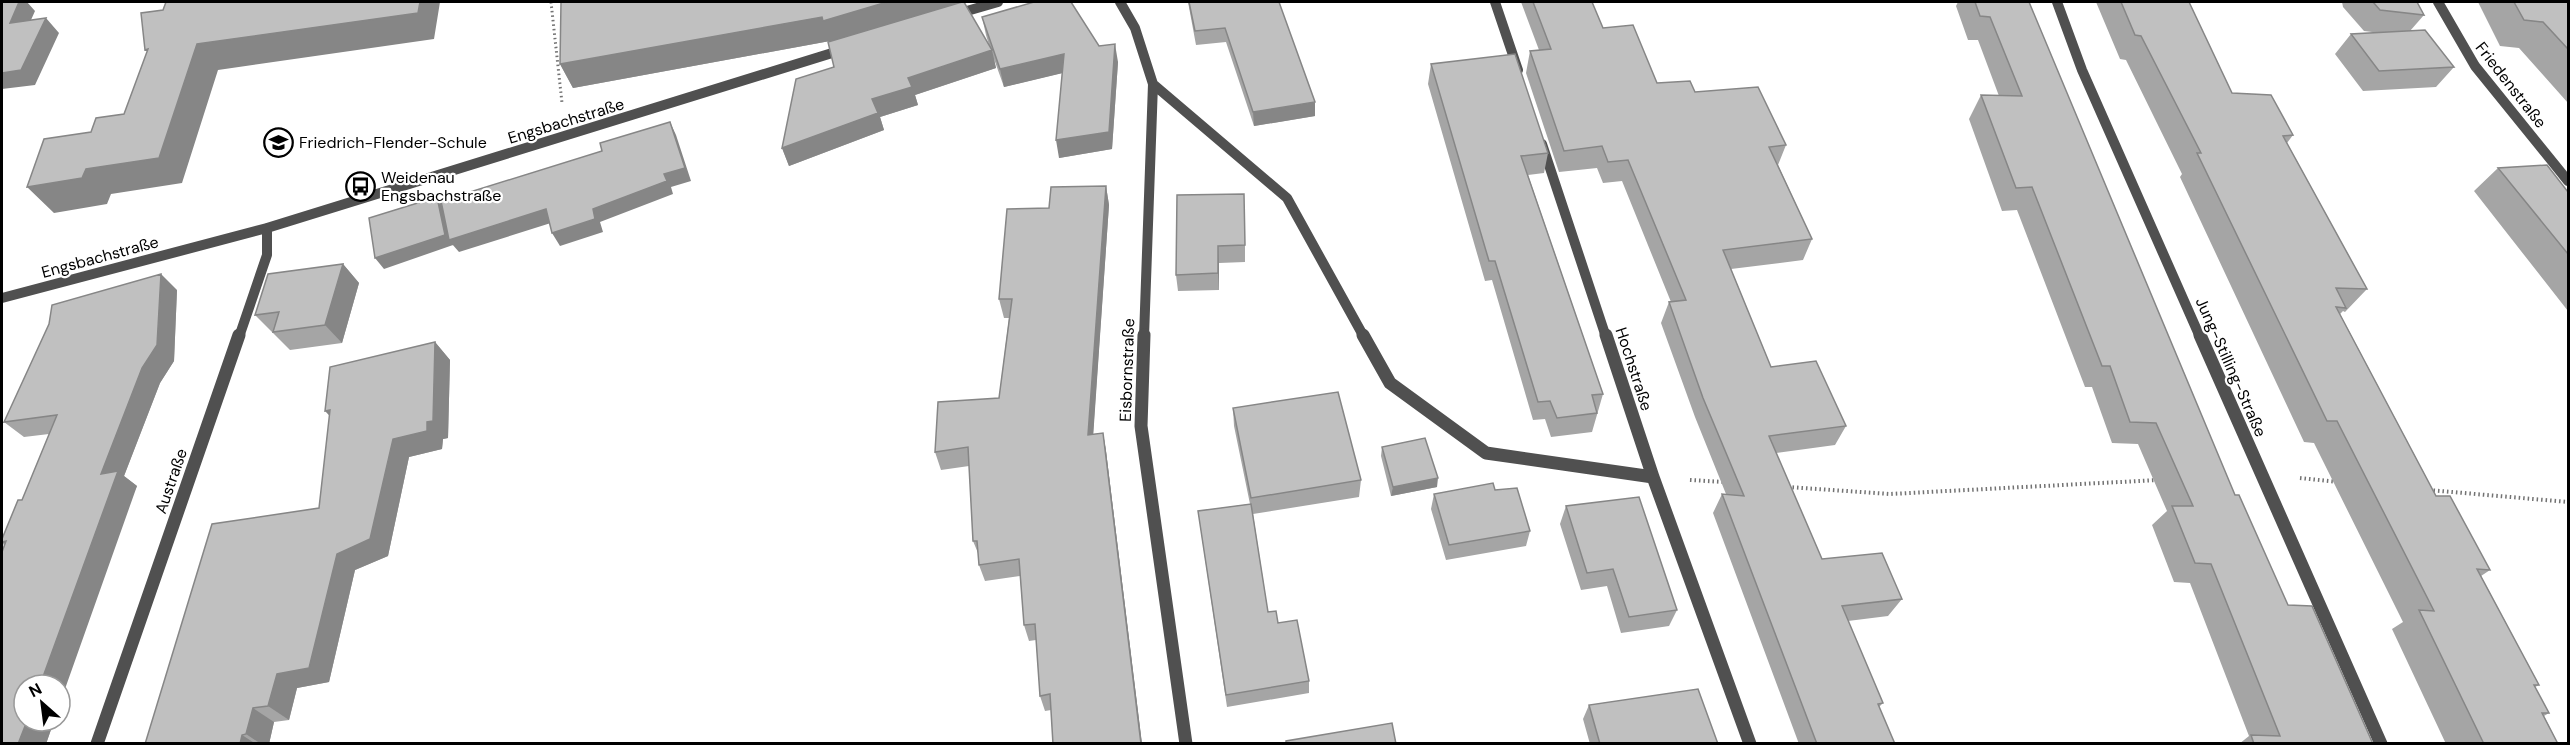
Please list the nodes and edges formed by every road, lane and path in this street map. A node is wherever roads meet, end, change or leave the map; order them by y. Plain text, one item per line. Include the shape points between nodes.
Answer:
1 (551, 2) edge
2 (998, 2) edge
3 (1120, 2) edge
4 (1495, 2) edge
5 (2057, 2) edge
6 (2438, 2) edge
7 (937, 21) edge
8 (858, 45) edge
9 (1522, 83) edge
10 (1153, 84) junction
11 (1537, 128) edge
12 (566, 137) junction
13 (2568, 181) edge
14 (267, 228) junction
15 (2, 298) edge
16 (2260, 475) junction
17 (1653, 477) junction
18 (2170, 480) edge
19 (2343, 482) dead end
20 (1736, 483) edge
21 (1784, 486) edge
22 (2426, 489) edge
23 (2568, 502) edge
24 (97, 744) edge
25 (1186, 744) edge
26 (1750, 744) edge
27 (2381, 744) edge

1 - 12 path
2 - 7 street
3 - 10 street, Eisbornstraße via 1135,28
4 - 9 street
5 - 16 street, Jung-Stilling-Straße via 2082,70
6 - 13 street, Friedenstraße via 2475,66
8 - 12 street, Engsbachstraße
10 - 17 street via 1287,198 1390,383 1486,453
10 - 25 street, Eisbornstraße via 1141,426
11 - 17 street, Hochstraße
12 - 14 street, Engsbachstraße
14 - 15 street, Engsbachstraße
14 - 24 street, Austraße via 267,255
16 - 19 path
16 - 27 street, Jung-Stilling-Straße
17 - 20 path
17 - 26 street, Hochstraße
18 - 21 path via 1890,494
22 - 23 path

